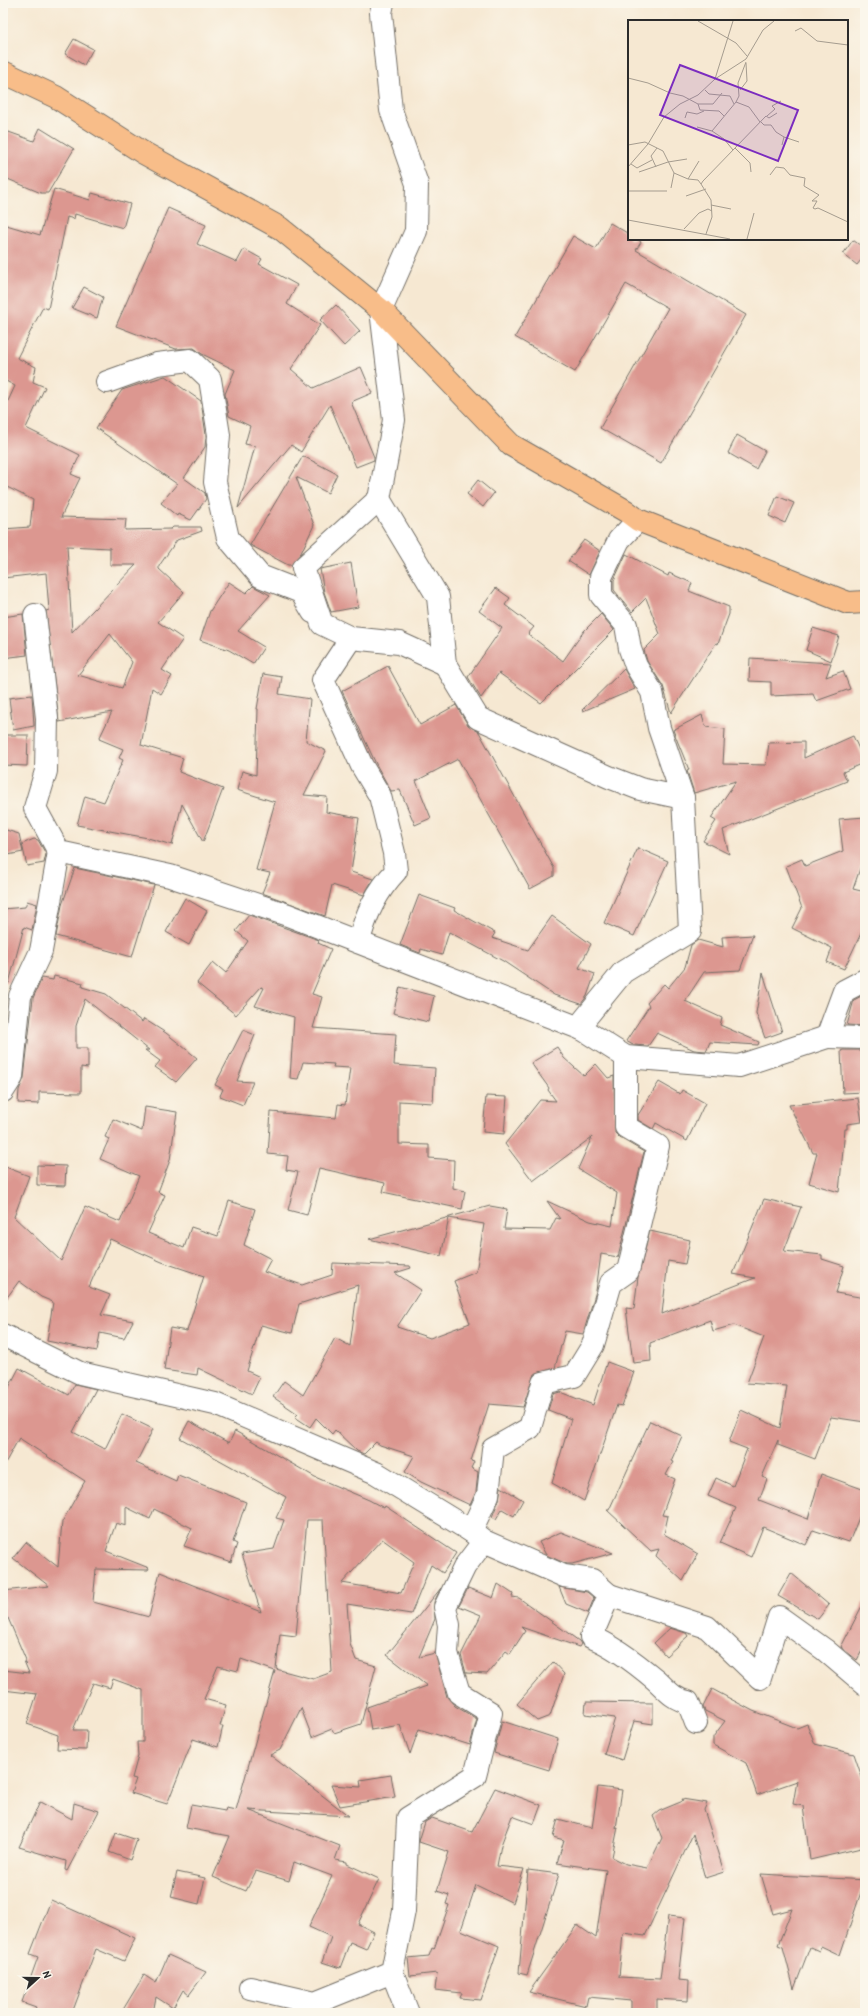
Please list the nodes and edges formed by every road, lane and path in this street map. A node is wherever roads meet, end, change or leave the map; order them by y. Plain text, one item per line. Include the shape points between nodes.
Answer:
1 (383, 3) edge
2 (3, 72) edge
3 (381, 310) junction
4 (107, 382) dead end
5 (379, 500) junction
6 (638, 520) junction
7 (856, 602) edge
8 (35, 615) dead end
9 (865, 616) edge
10 (322, 624) junction
11 (351, 638) junction
12 (445, 664) junction
13 (683, 798) junction
14 (59, 852) junction
15 (358, 942) junction
16 (865, 980) edge
17 (582, 1029) junction
18 (827, 1037) junction
19 (865, 1038) edge
20 (626, 1057) junction
21 (3, 1091) edge
22 (3, 1335) edge
23 (478, 1536) junction
24 (609, 1595) junction
25 (865, 1684) edge
26 (696, 1723) dead end
27 (392, 1972) junction
28 (250, 1988) dead end
29 (408, 2013) edge

1 - 3 street via 381,13 391,110 417,184 416,231
2 - 3 main road via 56,97 142,152 280,228
3 - 5 street via 394,420
3 - 6 main road via 511,445
4 - 10 street via 157,364 190,360 210,379 219,435 215,482 228,538 260,576 301,592
5 - 10 street via 303,568
5 - 12 street via 438,596
6 - 7 main road
6 - 13 street via 619,540 601,577 601,595 626,625 636,666 652,692 659,728
7 - 9 street
8 - 14 street via 47,718 46,771 35,808
10 - 11 street
11 - 12 street via 399,643
11 - 15 street via 323,680 362,766 380,796 396,871 384,883 363,922
12 - 13 street via 478,718 608,777 640,789
13 - 17 street via 690,931 623,972 584,1020
14 - 15 street via 170,876 288,914
14 - 21 street via 41,951 20,996 12,1077
15 - 17 street
16 - 18 street via 844,991
17 - 20 street
18 - 19 street
18 - 20 street via 738,1066
20 - 23 street via 626,1127 658,1146 628,1271 611,1283 593,1345 574,1376 543,1383 530,1428 494,1449 488,1495
22 - 23 street via 80,1373 216,1404 376,1473
23 - 24 street via 564,1576 592,1580
23 - 27 street via 445,1606 449,1625 447,1653 459,1693 491,1713 475,1776 408,1818 404,1911
24 - 25 street via 707,1627 760,1678 779,1617 825,1650
24 - 26 street via 591,1637 606,1642 677,1700 688,1702
27 - 28 street via 315,2003
27 - 29 street

